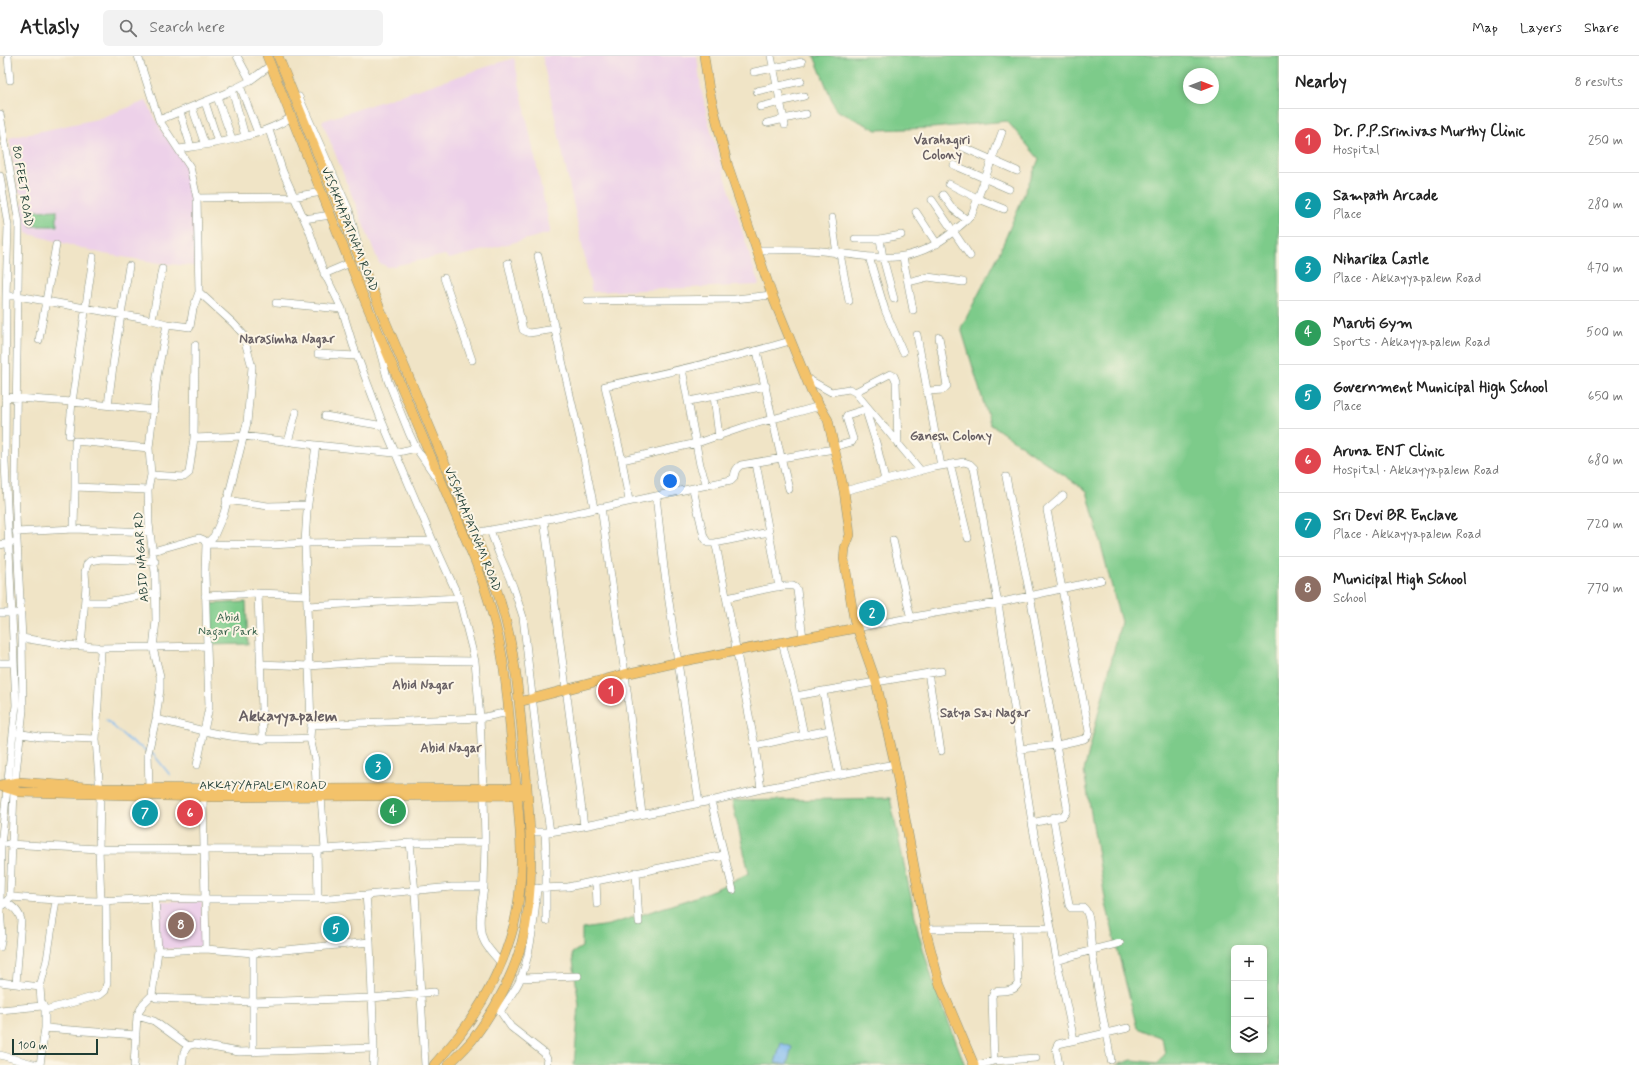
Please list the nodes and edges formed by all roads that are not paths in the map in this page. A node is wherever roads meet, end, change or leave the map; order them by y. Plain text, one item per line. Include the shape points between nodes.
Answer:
1 (8, 56) edge
2 (138, 56) edge
3 (237, 56) edge
4 (267, 56) edge
5 (278, 56) edge
6 (704, 56) edge
7 (771, 56) edge
8 (802, 62) dead end
9 (271, 65) junction
10 (774, 68) junction
11 (754, 72) dead end
12 (10, 80) dead end
13 (250, 80) junction
14 (800, 81) dead end
15 (240, 86) junction
16 (777, 86) junction
17 (232, 89) junction
18 (757, 91) dead end
19 (804, 96) dead end
20 (218, 97) junction
21 (205, 102) junction
22 (780, 103) junction
23 (192, 108) junction
24 (760, 108) dead end
25 (180, 112) junction
26 (0, 114) edge
27 (806, 114) dead end
28 (292, 117) junction
29 (160, 120) junction
30 (784, 122) junction
31 (767, 123) dead end
32 (269, 130) junction
33 (1002, 132) dead end
34 (258, 133) junction
35 (245, 136) junction
36 (232, 140) junction
37 (218, 142) junction
38 (205, 145) junction
39 (958, 145) dead end
40 (191, 147) junction
41 (179, 149) junction
42 (992, 160) junction
43 (954, 165) dead end
44 (1017, 171) dead end
45 (0, 176) edge
46 (986, 179) junction
47 (949, 184) dead end
48 (1009, 189) dead end
49 (322, 192) junction
50 (943, 195) dead end
51 (294, 197) junction
52 (197, 198) junction
53 (979, 199) junction
54 (15, 200) junction
55 (932, 200) dead end
56 (5, 202) junction
57 (1004, 209) dead end
58 (916, 212) dead end
59 (332, 215) junction
60 (832, 218) dead end
61 (304, 219) junction
62 (967, 220) junction
63 (0, 226) edge
64 (8, 226) junction
65 (953, 232) junction
66 (901, 235) dead end
67 (856, 239) dead end
68 (880, 239) junction
69 (937, 244) junction
70 (56, 245) dead end
71 (758, 250) junction
72 (838, 254) junction
73 (538, 256) dead end
74 (970, 256) dead end
75 (93, 257) dead end
76 (870, 257) junction
77 (903, 257) junction
78 (883, 258) junction
79 (350, 263) junction
80 (508, 263) dead end
81 (129, 266) dead end
82 (162, 269) dead end
83 (324, 274) junction
84 (444, 278) dead end
85 (908, 282) junction
86 (963, 282) dead end
87 (199, 292) junction
88 (772, 295) junction
89 (6, 296) junction
90 (18, 296) junction
91 (894, 299) dead end
92 (587, 301) dead end
93 (848, 301) dead end
94 (46, 302) junction
95 (276, 303) dead end
96 (85, 308) junction
97 (342, 309) junction
98 (913, 310) dead end
99 (121, 315) junction
100 (372, 317) junction
101 (152, 320) junction
102 (167, 324) junction
103 (556, 329) junction
104 (917, 335) dead end
105 (938, 337) dead end
106 (39, 340) dead end
107 (790, 341) junction
108 (195, 345) dead end
109 (757, 351) junction
110 (903, 352) dead end
111 (318, 354) dead end
112 (357, 356) junction
113 (472, 360) dead end
114 (682, 369) junction
115 (806, 378) junction
116 (766, 386) junction
117 (928, 391) junction
118 (855, 392) junction
119 (714, 396) junction
120 (17, 397) junction
121 (5, 398) junction
122 (689, 401) junction
123 (72, 402) junction
124 (108, 405) junction
125 (820, 406) junction
126 (3, 407) edge
127 (154, 410) junction
128 (296, 412) dead end
129 (325, 416) dead end
130 (772, 419) junction
131 (384, 426) junction
132 (69, 435) dead end
133 (243, 436) junction
134 (719, 437) junction
135 (194, 438) junction
136 (288, 442) junction
137 (697, 444) junction
138 (898, 444) junction
139 (316, 445) junction
140 (149, 448) junction
141 (416, 448) junction
142 (834, 448) junction
143 (394, 452) junction
144 (781, 457) junction
145 (622, 460) junction
146 (3, 462) edge
147 (17, 463) junction
148 (756, 463) junction
149 (950, 464) junction
150 (941, 466) junction
151 (921, 471) junction
152 (150, 475) junction
153 (1006, 478) dead end
154 (885, 480) junction
155 (707, 485) junction
156 (75, 487) junction
157 (444, 488) junction
158 (790, 488) dead end
159 (693, 489) junction
160 (148, 490) junction
161 (844, 491) junction
162 (656, 496) junction
163 (1064, 496) dead end
164 (226, 500) junction
165 (629, 501) junction
166 (308, 505) junction
167 (597, 507) junction
168 (544, 520) junction
169 (74, 529) junction
170 (490, 530) junction
171 (16, 532) junction
172 (150, 532) junction
173 (769, 532) junction
174 (474, 533) junction
175 (968, 538) dead end
176 (433, 540) junction
177 (893, 540) dead end
178 (16, 541) junction
179 (8, 543) junction
180 (715, 543) junction
181 (206, 544) junction
182 (305, 544) junction
183 (0, 545) edge
184 (153, 551) junction
185 (154, 561) junction
186 (1101, 580) dead end
187 (779, 587) junction
188 (1061, 588) junction
189 (155, 593) junction
190 (258, 593) junction
191 (307, 595) junction
192 (1030, 595) junction
193 (205, 596) junction
194 (459, 598) junction
195 (727, 598) junction
196 (85, 602) junction
197 (998, 603) junction
198 (307, 606) junction
199 (0, 613) edge
200 (20, 613) junction
201 (12, 614) junction
202 (911, 619) junction
203 (856, 628) junction
204 (22, 638) junction
205 (802, 638) junction
206 (782, 642) junction
207 (82, 646) junction
208 (206, 646) junction
209 (99, 648) junction
210 (154, 648) junction
211 (737, 652) junction
212 (475, 661) junction
213 (679, 662) junction
214 (0, 663) edge
215 (14, 663) junction
216 (260, 664) junction
217 (309, 666) junction
218 (941, 671) dead end
219 (928, 673) junction
220 (625, 674) junction
221 (876, 682) junction
222 (566, 689) junction
223 (823, 691) junction
224 (796, 696) junction
225 (533, 698) junction
226 (519, 702) junction
227 (509, 712) junction
228 (480, 718) junction
229 (156, 719) junction
230 (311, 725) junction
231 (830, 730) junction
232 (204, 731) junction
233 (16, 733) junction
234 (804, 735) junction
235 (310, 738) junction
236 (96, 739) junction
237 (264, 740) junction
238 (1056, 745) junction
239 (755, 746) junction
240 (1021, 749) junction
241 (941, 751) dead end
242 (895, 764) junction
243 (197, 765) dead end
244 (839, 775) junction
245 (7, 786) edge
246 (148, 788) junction
247 (761, 789) junction
248 (100, 791) junction
249 (527, 791) junction
250 (484, 792) junction
251 (516, 792) junction
252 (320, 793) junction
253 (204, 797) junction
254 (711, 801) junction
255 (699, 803) junction
256 (642, 814) junction
257 (1053, 817) junction
258 (1032, 823) junction
259 (584, 826) junction
260 (530, 832) junction
261 (547, 832) junction
262 (485, 842) junction
263 (410, 843) junction
264 (0, 844) edge
265 (12, 844) junction
266 (100, 849) junction
267 (325, 849) junction
268 (204, 850) junction
269 (317, 850) junction
270 (724, 855) junction
271 (636, 872) junction
272 (596, 881) junction
273 (484, 888) junction
274 (534, 888) junction
275 (546, 888) junction
276 (733, 890) dead end
277 (415, 892) junction
278 (366, 895) junction
279 (155, 898) junction
280 (204, 899) junction
281 (318, 899) junction
282 (56, 900) junction
283 (103, 900) junction
284 (3, 903) edge
285 (597, 904) dead end
286 (546, 921) dead end
287 (639, 922) dead end
288 (1016, 928) junction
289 (1051, 928) junction
290 (926, 929) junction
291 (370, 942) junction
292 (1120, 943) dead end
293 (0, 947) edge
294 (206, 949) junction
295 (1092, 950) junction
296 (158, 951) junction
297 (253, 953) junction
298 (1057, 961) junction
299 (501, 963) junction
300 (578, 976) dead end
301 (520, 978) junction
302 (0, 982) edge
303 (16, 984) junction
304 (40, 988) junction
305 (420, 992) junction
306 (434, 992) dead end
307 (152, 995) junction
308 (372, 998) junction
309 (252, 1002) junction
310 (498, 1007) junction
311 (43, 1008) junction
312 (0, 1010) edge
313 (138, 1016) junction
314 (45, 1028) junction
315 (1128, 1028) dead end
316 (1106, 1033) junction
317 (136, 1034) junction
318 (1074, 1040) junction
319 (188, 1046) junction
320 (374, 1048) junction
321 (253, 1052) junction
322 (0, 1055) edge
323 (1036, 1058) dead end
324 (1111, 1060) dead end
325 (994, 1061) junction
326 (38, 1065) edge
327 (134, 1065) edge
328 (182, 1065) edge
329 (373, 1065) edge
330 (425, 1065) edge
331 (434, 1065) edge
332 (448, 1065) edge
333 (546, 1065) edge
334 (974, 1065) edge
335 (978, 1065) edge
336 (1059, 1065) edge

1 - 12 street
2 - 29 street
3 - 13 street
4 - 9 main road, VISAKHAPATNAM ROAD
5 - 174 main road
6 - 71 main road via 709,90 728,166
7 - 10 street
8 - 10 street
9 - 13 street
9 - 28 main road, VISAKHAPATNAM ROAD
10 - 11 street
10 - 16 street
13 - 15 street
14 - 16 street
15 - 17 street
15 - 34 street
16 - 18 street
16 - 22 street
17 - 20 street
17 - 35 street
19 - 22 street
20 - 21 street
20 - 36 street
21 - 23 street
21 - 37 street
22 - 24 street
22 - 30 street
23 - 25 street
23 - 38 street
25 - 29 street
25 - 40 street
26 - 54 street, 80 FEET ROAD
27 - 30 street
28 - 32 street
28 - 49 main road, VISAKHAPATNAM ROAD
29 - 41 street
30 - 31 street
32 - 34 street
32 - 51 street
33 - 42 street
34 - 35 street
35 - 36 street
36 - 37 street
37 - 38 street
38 - 40 street
39 - 42 street
40 - 41 street
41 - 52 street via 190,167
42 - 44 street
42 - 46 street
43 - 46 street
45 - 56 street, 80 FEET ROAD
46 - 48 street
46 - 53 street
47 - 53 street
49 - 51 street
49 - 59 main road, VISAKHAPATNAM ROAD
50 - 62 street via 949,206
51 - 52 street
51 - 61 street
52 - 87 street
53 - 57 street
53 - 62 street
54 - 56 street
54 - 90 street, 80 FEET ROAD via 19,223
55 - 65 street
56 - 64 street, 80 FEET ROAD
58 - 69 street
59 - 61 street
59 - 79 main road, VISAKHAPATNAM ROAD
60 - 72 street
61 - 83 street
62 - 65 street
63 - 64 street
64 - 89 street, 80 FEET ROAD
65 - 69 street
65 - 74 street
66 - 68 street
67 - 68 street
68 - 78 street
69 - 77 street
70 - 94 street
71 - 72 street
71 - 88 main road
72 - 76 street
72 - 93 street
73 - 103 street
75 - 96 street
76 - 78 street
76 - 110 street via 885,310
77 - 78 street
77 - 85 street
78 - 91 street
79 - 83 street
79 - 100 main road, VISAKHAPATNAM ROAD
80 - 103 street via 523,330 529,333
81 - 99 street
82 - 101 street
83 - 97 street
84 - 113 street
85 - 86 street via 928,277
85 - 98 street
87 - 102 street via 190,327
87 - 133 street via 243,334 250,356 252,375 247,423
88 - 92 street
88 - 107 main road
89 - 90 street
89 - 121 street, 80 FEET ROAD
90 - 94 street
90 - 120 street, 80 FEET ROAD
94 - 96 street
94 - 106 street
95 - 97 street
96 - 99 street
96 - 123 street
97 - 112 street
99 - 101 street
99 - 124 street
100 - 141 street via 388,381
100 - 157 main road, VISAKHAPATNAM ROAD
101 - 102 street
102 - 127 street, ABID NAGAR RD via 157,376
103 - 167 street
104 - 117 street
105 - 117 street via 947,386 945,389
107 - 109 street
107 - 115 main road
108 - 135 street
109 - 114 street
109 - 116 street
111 - 112 street
112 - 131 street
114 - 122 street
114 - 145 street via 605,386
115 - 118 street via 831,392 849,389
115 - 125 main road
116 - 119 street
116 - 130 street
117 - 150 street
118 - 138 street
118 - 138 street via 890,374 894,376
119 - 122 street
119 - 134 street
120 - 121 street
120 - 123 street
120 - 147 street, 80 FEET ROAD
121 - 126 street, 80 FEET ROAD
122 - 137 street
123 - 124 street
123 - 132 street
124 - 127 street
125 - 130 street
125 - 142 main road via 828,420
126 - 146 street, 80 FEET ROAD
127 - 140 street, ABID NAGAR RD
128 - 136 street
129 - 131 street
130 - 134 street
130 - 144 street
131 - 143 street
133 - 135 street
133 - 136 street
133 - 164 street
134 - 137 street
135 - 152 street via 187,476
136 - 139 street
137 - 145 street
137 - 155 street via 700,465
138 - 151 street
139 - 143 street
139 - 166 street
140 - 152 street, ABID NAGAR RD
140 - 156 street via 75,441
141 - 143 street
141 - 157 street
142 - 144 street
142 - 154 street via 852,442 847,415 866,411
142 - 161 main road
143 - 176 street
144 - 148 street
144 - 158 street
145 - 165 street
146 - 147 street
146 - 179 street, 80 FEET ROAD
147 - 171 street, 80 FEET ROAD
148 - 155 street via 737,467 734,477 730,480
148 - 173 street
149 - 150 street
149 - 175 street
149 - 197 street via 964,462 974,468
150 - 151 street
151 - 154 street
152 - 160 street, ABID NAGAR RD
153 - 192 street
154 - 161 street
155 - 159 street
156 - 160 street
156 - 169 street
157 - 227 main road, VISAKHAPATNAM ROAD via 476,564 491,608 500,646
159 - 162 street
159 - 180 street via 704,537 708,542
160 - 172 street, ABID NAGAR RD
161 - 203 main road via 850,535 844,559
162 - 165 street
162 - 213 street
163 - 188 street via 1047,510
164 - 166 street via 268,506
164 - 181 street via 220,524
165 - 167 street
166 - 182 street
167 - 168 street
167 - 220 street
168 - 170 street
168 - 222 street
169 - 171 street
169 - 172 street
170 - 174 street
170 - 225 street via 523,617
171 - 178 street, 80 FEET ROAD
172 - 184 street, ABID NAGAR RD
173 - 180 street
173 - 187 street
174 - 226 main road via 502,604
176 - 182 street
176 - 194 street
177 - 202 street
178 - 179 street
178 - 200 street, 80 FEET ROAD
179 - 183 street
179 - 201 street, 80 FEET ROAD
180 - 195 street
181 - 182 street
181 - 184 street via 199,538
181 - 193 street
182 - 191 street
184 - 185 street, ABID NAGAR RD
185 - 189 street, ABID NAGAR RD
185 - 196 street via 90,561 85,572
186 - 188 street
187 - 195 street
187 - 205 street via 793,586 798,590
188 - 192 street
188 - 238 street via 1089,731 1084,739
189 - 196 street via 106,602
189 - 210 street, ABID NAGAR RD
190 - 191 street
190 - 193 street
190 - 216 street
191 - 198 street
192 - 197 street
192 - 238 street
193 - 208 street
194 - 198 street
194 - 212 street
195 - 211 street
196 - 207 street
197 - 202 street
197 - 240 street
198 - 217 street
199 - 201 street
200 - 201 street
200 - 204 street, 80 FEET ROAD
201 - 215 street, 80 FEET ROAD
202 - 203 street
203 - 205 main road
203 - 221 main road
204 - 207 street
204 - 233 street, 80 FEET ROAD via 23,710
205 - 206 main road
206 - 211 main road
206 - 224 street
207 - 209 street
208 - 210 street
208 - 232 street via 210,706
209 - 210 street
209 - 236 street via 101,654
210 - 229 street, ABID NAGAR RD via 160,676
211 - 213 main road
211 - 239 street
212 - 217 street via 394,660
212 - 228 street
213 - 220 main road
213 - 255 street
214 - 215 street
215 - 233 street, 80 FEET ROAD
216 - 217 street
216 - 237 street
217 - 230 street
218 - 219 street
219 - 221 street
219 - 241 street
220 - 222 main road
220 - 256 street
221 - 223 street
221 - 242 main road
222 - 225 main road
222 - 259 street
223 - 224 street
223 - 231 street
224 - 234 street
225 - 226 main road
225 - 261 street
226 - 249 main road
227 - 228 street
227 - 251 main road, VISAKHAPATNAM ROAD
228 - 230 street
228 - 250 street
229 - 232 street
229 - 246 street, ABID NAGAR RD via 149,751
230 - 235 street
231 - 234 street
231 - 244 street
232 - 237 street
232 - 243 street
233 - 236 street via 40,737
233 - 245 street, 80 FEET ROAD
234 - 239 street
235 - 237 street
235 - 252 street
236 - 248 street
238 - 240 street
238 - 257 street via 1067,807 1062,816
239 - 247 street
240 - 258 street
242 - 244 street
242 - 290 main road
244 - 247 street
245 - 248 main road, AKKAYYAPALEM ROAD via 19,792
245 - 264 street
245 - 265 street
246 - 248 main road
246 - 252 main road
247 - 254 street
248 - 253 main road, AKKAYYAPALEM ROAD
248 - 266 street
249 - 251 main road, AKKAYYAPALEM ROAD
249 - 260 main road
250 - 251 main road, AKKAYYAPALEM ROAD
250 - 252 main road, AKKAYYAPALEM ROAD
250 - 262 street
251 - 299 main road, VISAKHAPATNAM ROAD via 521,870 514,924
252 - 253 main road, AKKAYYAPALEM ROAD
252 - 267 street
253 - 268 street
254 - 255 street
254 - 270 street
255 - 256 street
256 - 259 street
257 - 258 street
257 - 295 street via 1069,905 1071,908 1084,908 1087,911
258 - 289 street
259 - 261 street
260 - 261 street
260 - 274 main road
261 - 275 street
262 - 263 street
262 - 273 street
263 - 267 street
263 - 277 street
264 - 265 street
264 - 284 street
265 - 266 street
265 - 284 street
266 - 268 street
266 - 283 street
267 - 269 street
268 - 269 street
268 - 280 street
269 - 281 street
270 - 271 street
270 - 276 street
271 - 272 street
271 - 287 street
272 - 275 street via 568,888
272 - 285 street
273 - 277 street via 452,887
273 - 299 street via 481,935
274 - 275 street
274 - 301 street via 534,920 529,953
274 - 310 main road via 522,943
275 - 286 street
277 - 278 street
277 - 305 street
278 - 281 street
278 - 291 street
279 - 280 street
279 - 283 street
279 - 296 street
280 - 281 street
280 - 294 street
282 - 283 street
282 - 284 street
282 - 304 street
283 - 311 street via 107,983 105,991 100,995
284 - 293 street
284 - 303 street via 20,915 21,920
288 - 289 street
288 - 290 street
288 - 325 street via 1018,984 1012,990 994,992 992,997
289 - 298 street
290 - 334 main road via 940,985
291 - 297 street
291 - 308 street
292 - 295 street
294 - 296 street
294 - 297 street
295 - 298 street
295 - 316 street
296 - 307 street
297 - 309 street
298 - 318 street
299 - 331 main road, VISAKHAPATNAM ROAD via 484,999 461,1033
300 - 301 street
301 - 310 street
302 - 303 street
303 - 304 street
304 - 311 street
305 - 306 street
305 - 308 street
305 - 330 street
307 - 309 street via 156,998
307 - 313 street via 143,1004
308 - 309 street
308 - 320 street
309 - 321 street
310 - 332 main road
310 - 333 street via 511,1027 544,1053
311 - 312 street
311 - 314 street
313 - 317 street
313 - 319 street via 154,1021
314 - 317 street
314 - 326 street
315 - 316 street
316 - 318 street
316 - 324 street
317 - 327 street
318 - 336 street via 1056,1046
319 - 321 street via 195,1044
319 - 328 street via 184,1052
320 - 321 street
320 - 329 street
322 - 326 street
323 - 325 street
325 - 335 street

